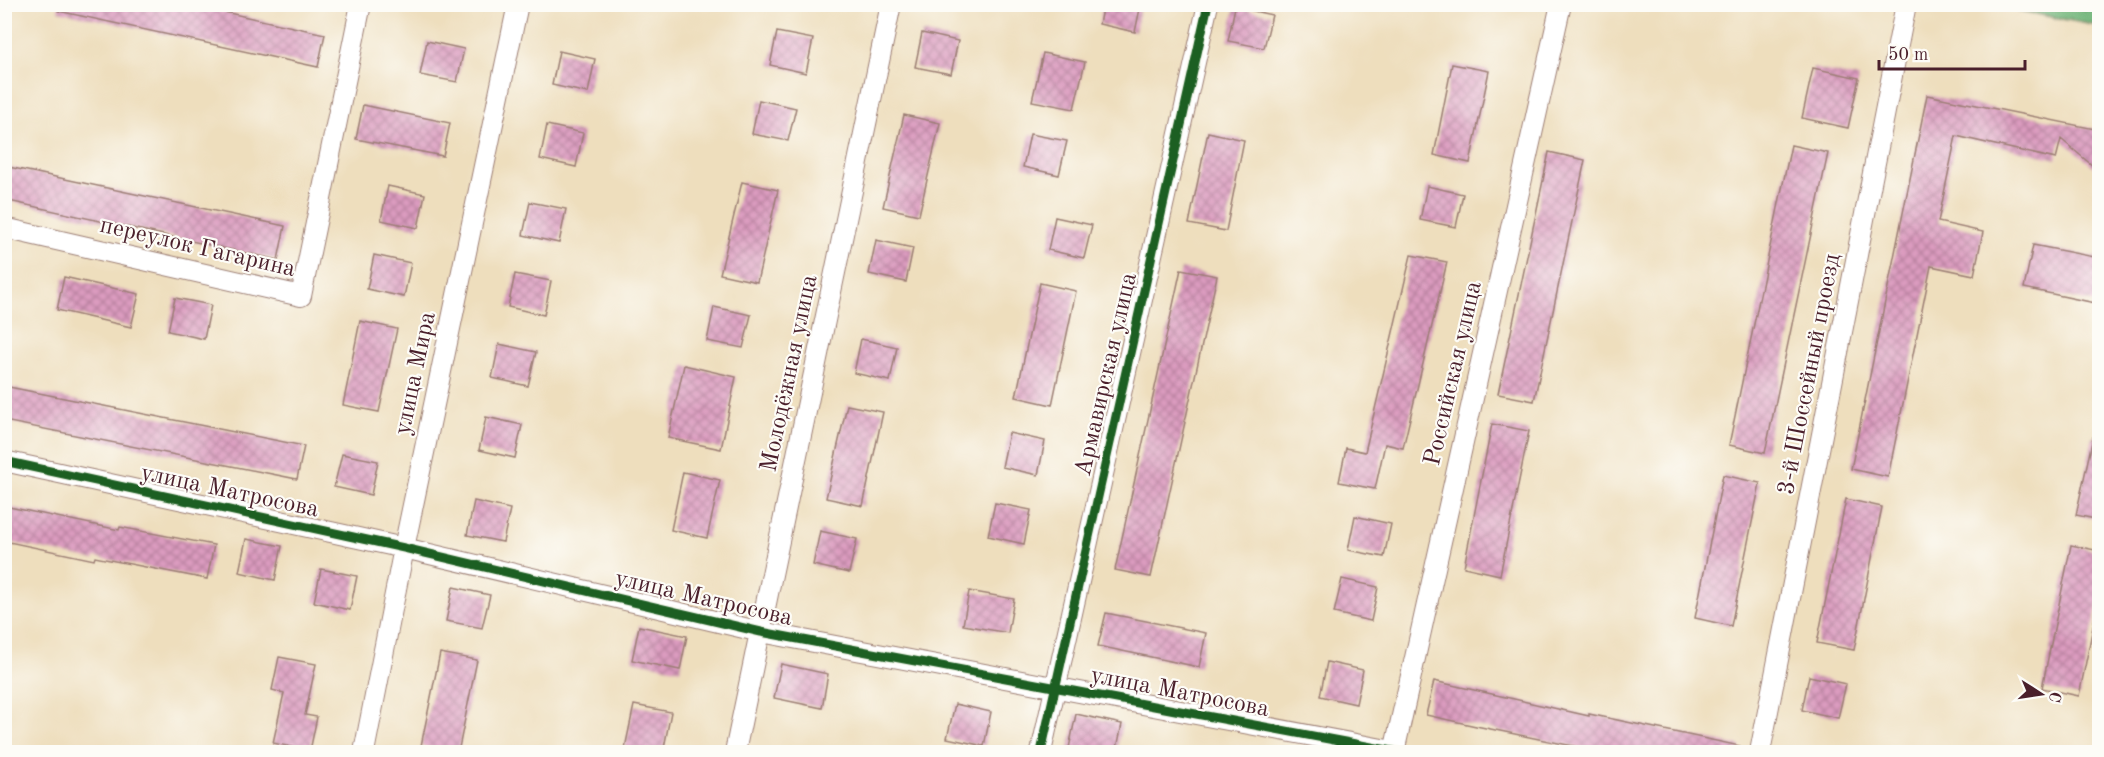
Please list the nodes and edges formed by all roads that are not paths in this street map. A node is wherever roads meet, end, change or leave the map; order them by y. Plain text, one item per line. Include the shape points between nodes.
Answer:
1 (361, 4) edge
2 (518, 4) edge
3 (891, 4) edge
4 (1208, 4) edge
5 (1561, 4) edge
6 (1906, 4) edge
7 (4, 228) edge
8 (4, 462) edge
9 (404, 548) junction
10 (761, 632) junction
11 (1054, 688) junction
12 (1395, 752) edge
13 (364, 753) edge
14 (735, 753) edge
15 (1041, 753) edge
16 (1760, 753) edge

1 - 7 street, переулок Гагарина via 301,296
2 - 9 street, улица Мира
3 - 10 street, Молодёжная улица
4 - 11 street, Армавирская улица
5 - 12 street, Российская улица
6 - 16 street, 3-й Шоссейный проезд
8 - 9 street, улица Матросова
9 - 10 street, улица Матросова
9 - 13 street, улица Мира
10 - 11 street, улица Матросова
10 - 14 street, Молодёжная улица
11 - 12 street, улица Матросова
11 - 15 street, Армавирская улица

